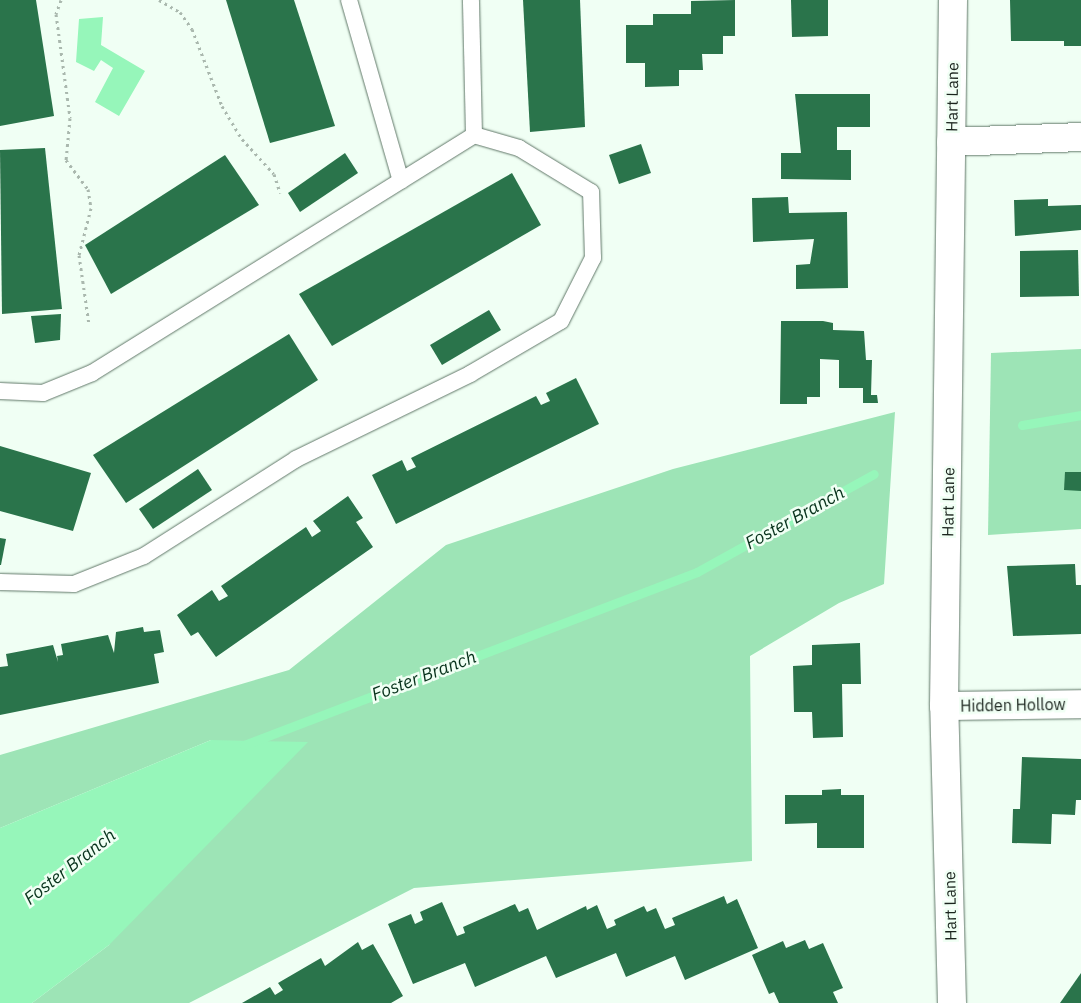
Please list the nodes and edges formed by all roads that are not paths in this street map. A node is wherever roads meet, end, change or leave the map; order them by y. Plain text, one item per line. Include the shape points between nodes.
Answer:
1 (349, 0) edge
2 (472, 0) edge
3 (953, 0) edge
4 (474, 135) junction
5 (1081, 138) edge
6 (951, 142) junction
7 (401, 181) junction
8 (0, 391) edge
9 (0, 582) edge
10 (1081, 704) edge
11 (944, 706) junction
12 (952, 1003) edge

1 - 7 lane
2 - 4 lane
3 - 6 street, Hart Lane
4 - 7 lane
4 - 9 lane via 519,148 591,192 593,258 561,321 470,374 296,459 144,556 74,584
5 - 6 street
6 - 11 street, Hart Lane
7 - 8 lane via 92,373 43,393
10 - 11 street, Hidden Hollow
11 - 12 street, Hart Lane

